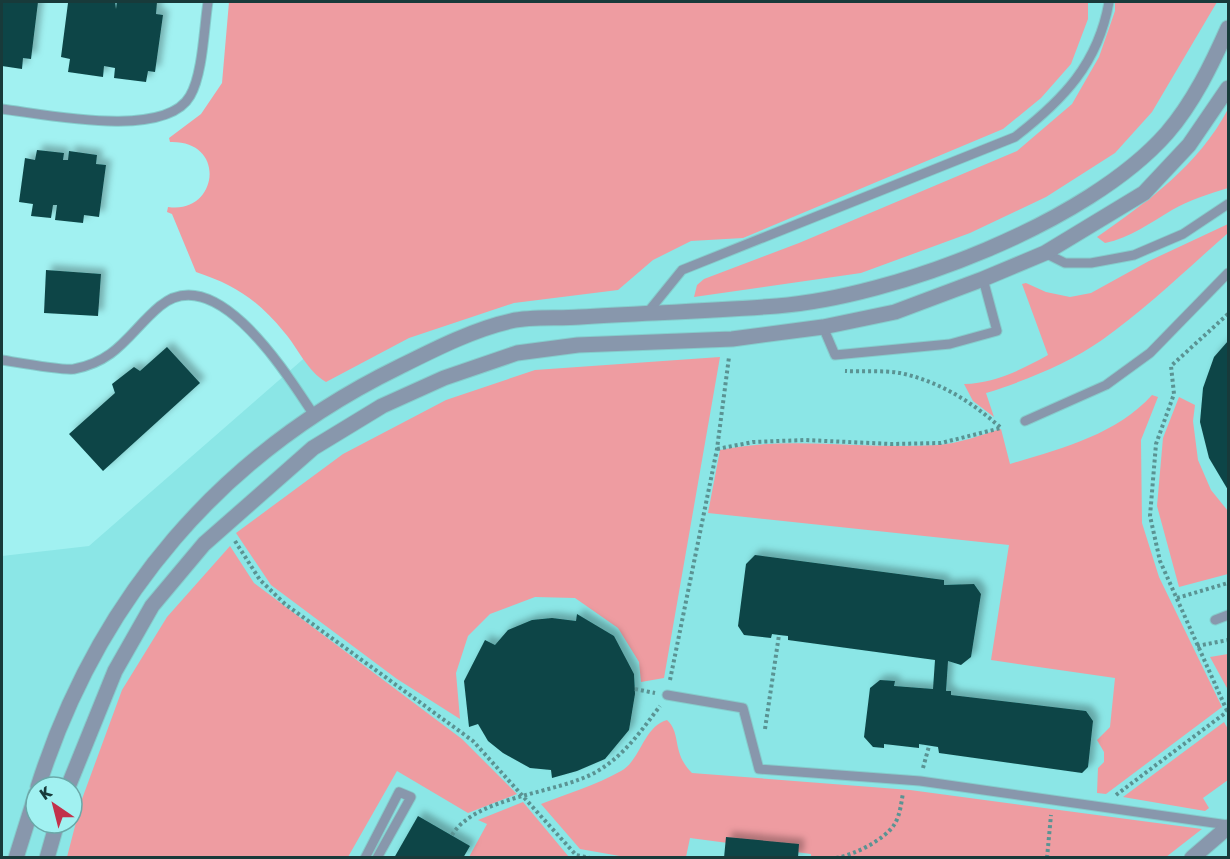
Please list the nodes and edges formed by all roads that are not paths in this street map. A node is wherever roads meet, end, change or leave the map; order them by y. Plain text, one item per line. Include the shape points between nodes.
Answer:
1 (208, 2) edge
2 (1109, 2) edge
3 (1228, 28) edge
4 (1228, 88) edge
5 (2, 109) edge
6 (1228, 204) edge
7 (1045, 253) junction
8 (1228, 273) edge
9 (983, 279) junction
10 (648, 312) junction
11 (823, 327) junction
12 (2, 360) edge
13 (314, 415) junction
14 (1025, 421) dead end
15 (1228, 615) edge
16 (1215, 620) dead end
17 (667, 695) road end
18 (42, 775) edge
19 (73, 775) edge
20 (1228, 826) edge
21 (24, 832) edge
22 (53, 835) edge
23 (371, 856) edge
24 (16, 858) edge
25 (46, 858) edge
26 (1192, 858) edge

1 - 5 lane via 190,96 162,116 111,121
2 - 10 lane via 1086,67 1043,115 1015,137 682,270
3 - 10 street via 1210,67 1167,132 1125,171 1034,227 965,258 858,294 781,306
4 - 7 street via 1189,145 1144,193
6 - 7 lane via 1183,234 1134,255 1065,263
7 - 9 street
8 - 14 lane via 1150,353 1106,385
9 - 11 street via 895,312
9 - 11 lane via 997,331 950,344 835,355
10 - 13 street via 512,321 438,347
11 - 19 street via 732,339 578,345 517,352 382,406 313,448 204,544 152,606 115,671
12 - 13 lane via 72,370 118,350 172,298 196,296 221,305 264,342
13 - 18 street via 254,458 184,526 127,596 91,660 54,738
15 - 16 lane
17 - 20 lane via 743,708 759,769 920,781
20 - 26 street
21 - 24 street
22 - 25 street
23 - 23 lane via 399,792 411,798

